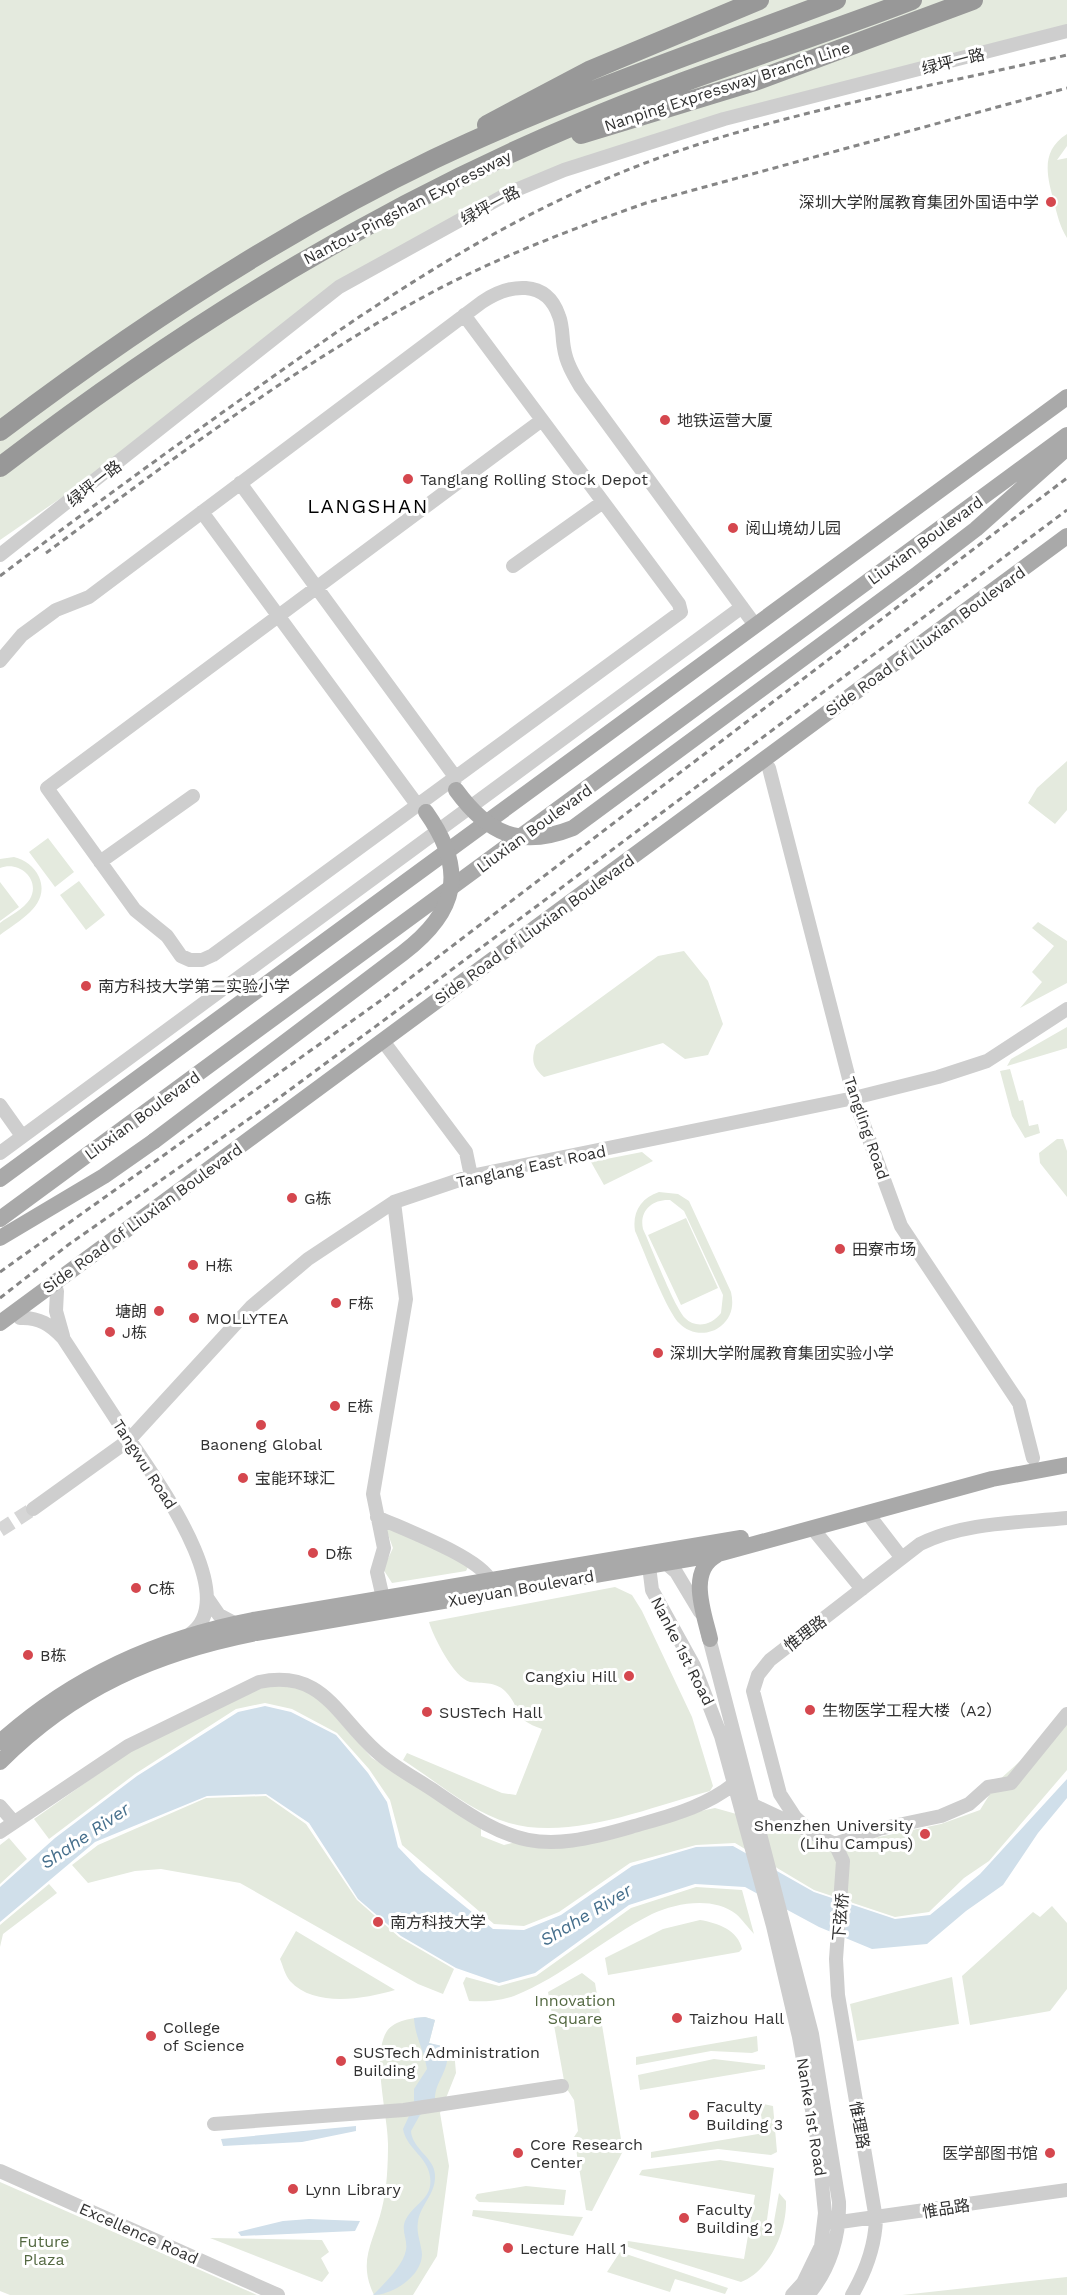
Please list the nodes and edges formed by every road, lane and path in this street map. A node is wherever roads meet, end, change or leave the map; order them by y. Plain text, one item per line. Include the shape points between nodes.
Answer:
1 (759, 0) edge
2 (836, 0) edge
3 (912, 0) edge
4 (973, 0) edge
5 (1067, 31) edge
6 (434, 159) junction
7 (480, 169) junction
8 (464, 315) junction
9 (1067, 397) edge
10 (542, 420) junction
11 (0, 431) edge
12 (1067, 435) edge
13 (1067, 448) edge
14 (0, 466) edge
15 (240, 483) junction
16 (603, 501) junction
17 (202, 512) junction
18 (1067, 536) edge
19 (1067, 548) edge
20 (0, 555) edge
21 (513, 566) dead end
22 (317, 588) junction
23 (742, 607) junction
24 (279, 616) junction
25 (755, 625) junction
26 (0, 661) edge
27 (769, 768) junction
28 (454, 784) junction
29 (193, 796) dead end
30 (421, 807) junction
31 (100, 862) junction
32 (1067, 1010) edge
33 (385, 1044) junction
34 (854, 1098) junction
35 (0, 1105) edge
36 (22, 1136) junction
37 (0, 1153) edge
38 (471, 1176) junction
39 (0, 1179) edge
40 (394, 1202) junction
41 (0, 1219) edge
42 (0, 1238) edge
43 (57, 1291) junction
44 (20, 1318) junction
45 (0, 1323) edge
46 (0, 1333) edge
47 (63, 1338) junction
48 (129, 1440) junction
49 (1067, 1454) edge
50 (1033, 1458) junction
51 (1067, 1465) edge
52 (33, 1509) tunnel mouth
53 (868, 1514) junction
54 (377, 1516) junction
55 (1067, 1518) edge
56 (813, 1529) junction
57 (718, 1554) junction
58 (902, 1557) junction
59 (657, 1561) junction
60 (490, 1580) junction
61 (862, 1589) junction
62 (382, 1598) junction
63 (208, 1599) junction
64 (234, 1623) junction
65 (190, 1634) junction
66 (710, 1639) junction
67 (1067, 1714) edge
68 (1, 1741) edge
69 (0, 1762) edge
70 (735, 1783) junction
71 (0, 1806) edge
72 (749, 1807) junction
73 (13, 1821) junction
74 (0, 1832) edge
75 (812, 1833) junction
76 (835, 1844) junction
77 (836, 1959) joint
78 (562, 2086) dead end
79 (214, 2124) dead end
80 (0, 2171) edge
81 (1067, 2190) edge
82 (876, 2219) junction
83 (840, 2222) junction
84 (825, 2223) junction
85 (278, 2295) edge
86 (792, 2295) edge
87 (808, 2295) edge
88 (852, 2295) edge

1 - 6 highway via 557,87 497,118
2 - 6 highway, Nantou-Pingshan Expressway via 555,107
3 - 7 highway, Nantou-Pingshan Expressway via 577,123
4 - 7 highway, Nanping Expressway Branch Line via 754,81
5 - 20 street, 绿坪一路 via 724,119 511,192 339,287
6 - 11 highway, Nantou-Pingshan Expressway via 308,225 160,315
7 - 14 highway, Nantou-Pingshan Expressway via 348,234 297,264 106,386
8 - 10 street
8 - 15 street
8 - 23 street via 512,287 530,288 547,297 560,317 573,375
9 - 25 main road, Liuxian Boulevard
10 - 16 street
10 - 22 street
12 - 41 main road, Liuxian Boulevard
13 - 28 main road, bridge via 976,529 573,828 542,838 512,836 479,819
15 - 17 street
15 - 22 street
16 - 21 street
16 - 28 street via 681,612
17 - 24 street
17 - 26 street via 89,597 56,610 22,635
18 - 33 main road, Side Road of Liuxian Boulevard
19 - 27 main road
22 - 24 street
22 - 28 street
23 - 25 street
23 - 36 street
24 - 30 street
24 - 31 street via 47,789
25 - 39 main road, Liuxian Boulevard
27 - 33 main road
27 - 34 street, Tangling Road
28 - 30 street
29 - 31 street
30 - 31 street via 202,960 181,956 167,936 135,910
30 - 42 main road, bridge via 446,845 452,871 449,901 433,927 412,947 154,1141
32 - 34 street, Tanglang East Road via 987,1061
33 - 38 street via 466,1152
33 - 43 main road
33 - 45 main road, Side Road of Liuxian Boulevard
34 - 38 street, Tanglang East Road
34 - 50 street, Tangling Road via 901,1226 1019,1402
35 - 36 street
36 - 37 street
38 - 40 street, Tanglang East Road
40 - 48 street, Tanglang East Road via 318,1251 252,1306
40 - 54 street via 406,1299 373,1494
43 - 44 main road
43 - 47 street, Tangwu Road via 56,1311
44 - 46 main road
44 - 47 street, Tangwu Road via 41,1320
47 - 48 street, Tangwu Road
48 - 52 street, Tanglang East Road
48 - 63 street, Tangwu Road via 184,1526
49 - 50 main road, Xueyuan Boulevard
50 - 59 main road, Xueyuan Boulevard
51 - 53 main road, Xueyuan Boulevard via 1009,1474
53 - 56 main road, Xueyuan Boulevard
53 - 58 street
54 - 60 street via 472,1562
54 - 62 street via 384,1548 377,1572
55 - 58 street, 惟理路 via 960,1529 939,1534
56 - 57 main road, Xueyuan Boulevard
56 - 61 street
57 - 59 main road, Xueyuan Boulevard
57 - 66 main road via 705,1565 700,1582
58 - 61 street, 惟理路
59 - 60 main road, Xueyuan Boulevard
59 - 66 street, Nanke 1st Road via 676,1572
59 - 69 main road, Xueyuan Boulevard via 186,1649 125,1672 84,1694 37,1728
59 - 70 street, Nanke 1st Road via 652,1590 682,1642 711,1706
60 - 62 main road, Xueyuan Boulevard
61 - 75 street, 惟理路 via 770,1660 755,1683 755,1702 780,1794
62 - 64 main road, Xueyuan Boulevard
63 - 64 street, Tangwu Road via 219,1615
63 - 65 street via 202,1624
64 - 65 main road, Xueyuan Boulevard
65 - 68 main road, Xueyuan Boulevard via 92,1676
66 - 72 street, Nanke 1st Road
67 - 76 street via 1011,1783 988,1787 969,1804 941,1816 879,1829
70 - 72 street, Nanke 1st Road
70 - 73 street via 703,1804 592,1838 563,1843 521,1838 495,1831 377,1752 316,1690 300,1681 277,1678 259,1682 128,1746
71 - 73 street
72 - 75 street
72 - 83 street, Nanke 1st Road via 812,2034
72 - 84 street, Nanke 1st Road via 818,2144
73 - 74 street
75 - 76 street, 惟理路
76 - 77 street, 下弦桥 via 843,1860
77 - 82 street, 惟理路 via 838,1995
78 - 79 street via 409,2109
80 - 85 street, Excellence Road
81 - 82 street, 惟品路
82 - 83 street, 惟品路
82 - 88 street, 惟理路 via 870,2258
83 - 84 street, 惟品路
83 - 87 street, Nanke 1st Road via 829,2259
84 - 86 street, Nanke 1st Road via 812,2266

